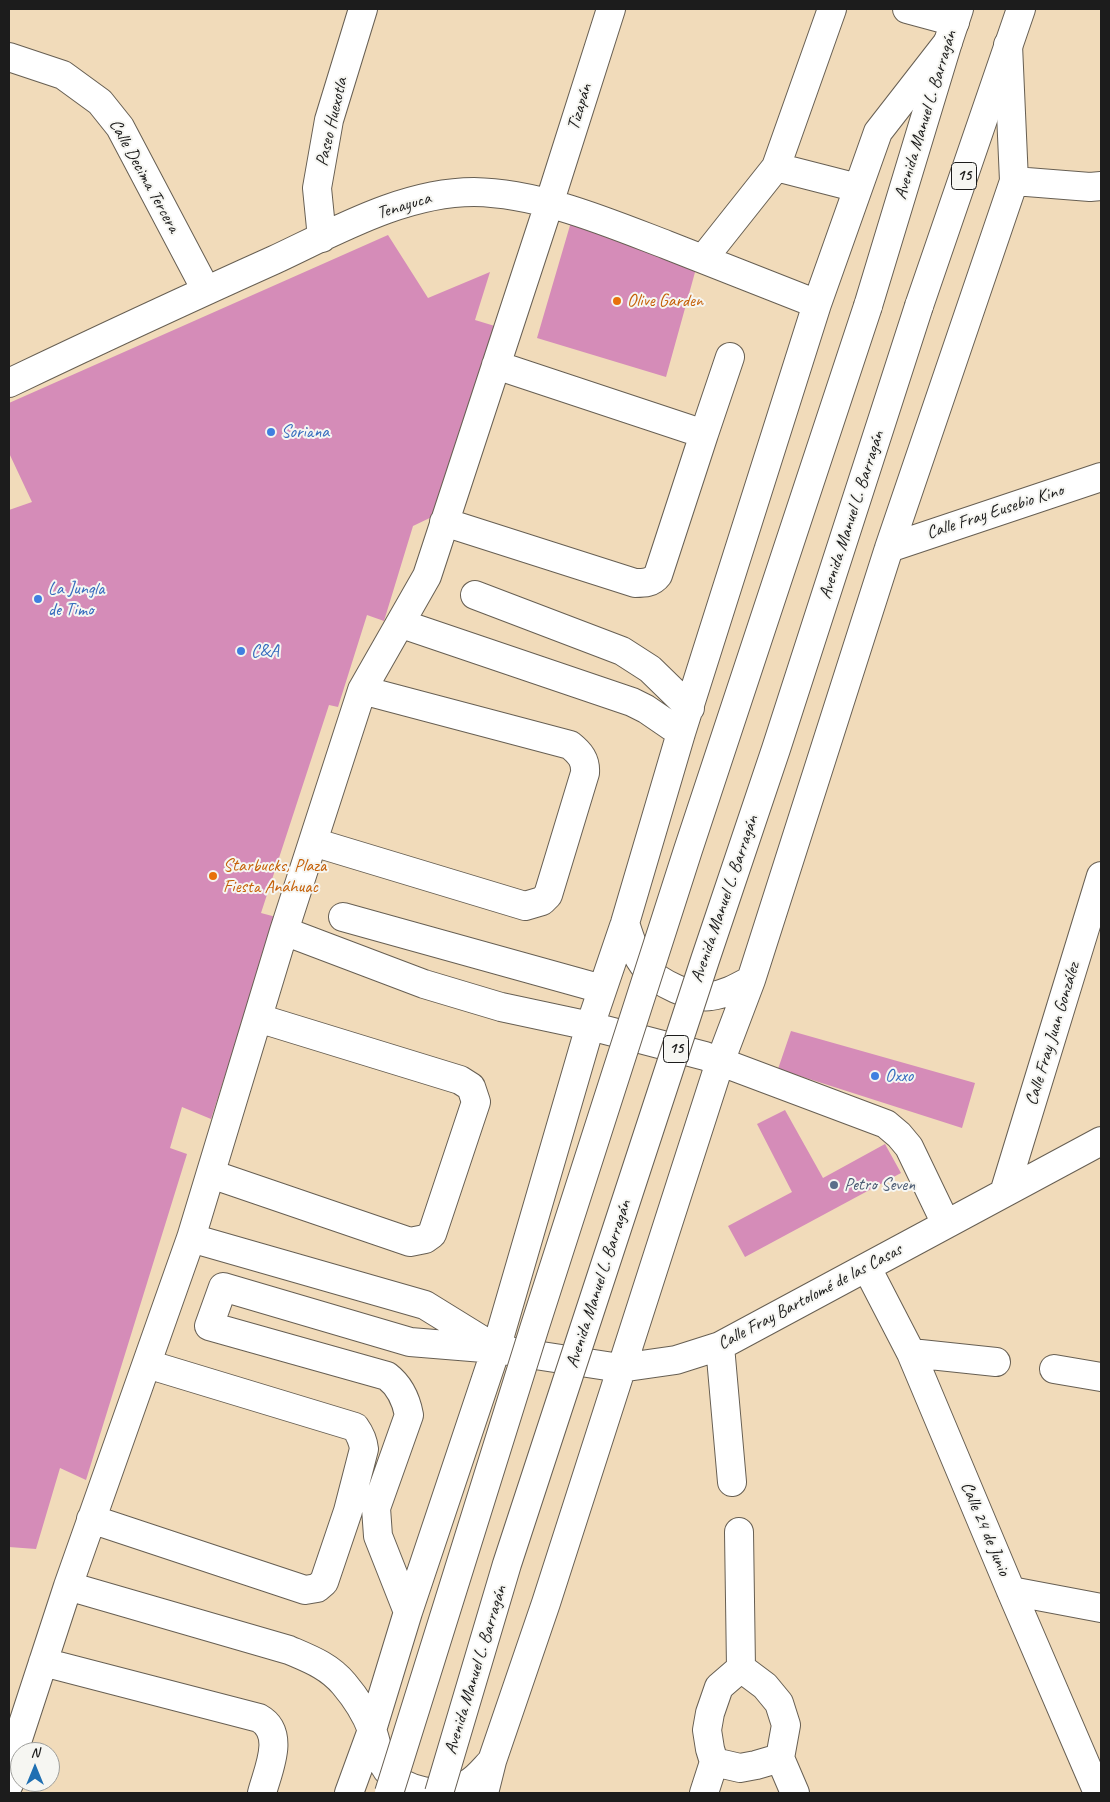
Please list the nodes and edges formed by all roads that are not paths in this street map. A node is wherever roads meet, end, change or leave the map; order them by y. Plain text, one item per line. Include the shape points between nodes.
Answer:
1 (363, 9) edge
2 (610, 9) edge
3 (832, 9) edge
4 (907, 9) edge
5 (1021, 9) edge
6 (954, 24) edge
7 (1008, 45) junction
8 (9, 56) edge
9 (776, 167) junction
10 (1014, 182) junction
11 (1101, 186) edge
12 (858, 188) junction
13 (549, 204) junction
14 (322, 238) junction
15 (703, 259) junction
16 (206, 290) junction
17 (817, 304) junction
18 (730, 357) dead end
19 (496, 365) junction
20 (9, 383) edge
21 (704, 434) junction
22 (1101, 477) edge
23 (444, 522) junction
24 (889, 548) junction
25 (475, 595) dead end
26 (402, 624) junction
27 (362, 690) junction
28 (685, 720) junction
29 (313, 842) junction
30 (1101, 876) edge
31 (343, 917) dead end
32 (625, 923) junction
33 (284, 931) junction
34 (750, 980) junction
35 (602, 989) junction
36 (258, 1018) junction
37 (590, 1026) junction
38 (720, 1062) junction
39 (1101, 1142) edge
40 (211, 1174) junction
41 (1004, 1193) junction
42 (946, 1224) junction
43 (192, 1238) junction
44 (867, 1268) junction
45 (720, 1346) junction
46 (496, 1349) junction
47 (912, 1353) junction
48 (996, 1362) dead end
49 (147, 1364) junction
50 (620, 1368) junction
51 (1054, 1369) dead end
52 (1101, 1376) edge
53 (732, 1482) dead end
54 (91, 1519) junction
55 (739, 1532) dead end
56 (68, 1586) junction
57 (1011, 1591) junction
58 (1101, 1608) edge
59 (408, 1612) junction
60 (43, 1662) junction
61 (741, 1668) junction
62 (372, 1730) junction
63 (780, 1758) junction
64 (492, 1761) junction
65 (714, 1762) junction
66 (9, 1784) edge
67 (262, 1793) edge
68 (349, 1793) edge
69 (388, 1793) edge
70 (439, 1793) edge
71 (484, 1793) edge
72 (704, 1793) edge
73 (794, 1793) edge
74 (1098, 1793) edge

1 - 14 main road, Paseo Huexotla via 330,120 317,188
2 - 13 main road, Tizapán
3 - 9 main road
4 - 6 main road
5 - 7 main road, Avenida Manuel L. Barragán / 15
6 - 12 main road via 878,132
6 - 69 main road, Avenida Manuel L. Barragán, bridge via 868,306 691,840
7 - 10 main road
7 - 70 main road, Avenida Manuel L. Barragán / 15, bridge via 919,306 510,1555
8 - 16 main road, Calle Decima Tercera via 63,75 100,102 120,127
9 - 12 main road
9 - 15 main road
10 - 11 main road
10 - 24 main road
12 - 17 main road
13 - 14 main road, Tenayuca via 510,195 474,192 429,196 389,208
13 - 15 main road, Tenayuca via 611,223
13 - 19 main road, Tizapán
14 - 16 main road, Tenayuca
15 - 17 main road, Tenayuca
16 - 20 main road, Tenayuca
17 - 28 main road
18 - 21 main road
19 - 21 main road
19 - 23 main road, Tizapán
21 - 23 main road via 658,575 645,583 635,583
22 - 24 main road, Calle Fray Eusebio Kino
23 - 26 main road, Tizapán via 427,576
24 - 34 main road
25 - 28 main road via 622,651 650,669
26 - 27 main road, Tizapán
26 - 28 main road
27 - 29 main road, Tizapán
27 - 29 main road via 570,746 578,752 583,759 585,773 548,895 542,901 525,906
28 - 32 main road
29 - 33 main road, Tizapán
30 - 41 main road, Calle Fray Juan González
31 - 35 main road
32 - 34 main road via 646,970 664,984 710,996 730,991
32 - 35 main road
33 - 36 main road, Tizapán
33 - 37 main road via 424,984 501,1007
34 - 38 main road
35 - 37 main road
36 - 40 main road, Tizapán
36 - 40 main road via 460,1080 471,1088 476,1102 432,1234 420,1241 410,1242
37 - 38 main road
37 - 46 main road
38 - 42 main road via 886,1124 909,1147
38 - 50 main road
39 - 41 main road, Calle Fray Bartolomé de las Casas
40 - 43 main road, Tizapán
41 - 42 main road, Calle Fray Bartolomé de las Casas
42 - 44 main road, Calle Fray Bartolomé de las Casas
43 - 46 main road via 425,1305
43 - 49 main road, Tizapán
44 - 45 main road, Calle Fray Bartolomé de las Casas
44 - 47 main road, Calle 24 de Junio
45 - 50 main road, Calle Fray Bartolomé de las Casas via 676,1360
45 - 53 main road
46 - 50 main road, Calle Fray Bartolomé de las Casas
46 - 59 main road
46 - 59 main road, Calle Fray Bartolomé de las Casas via 410,1342 223,1287 209,1326 387,1376 399,1388 409,1415 376,1508 376,1523 378,1536
47 - 48 main road
47 - 57 main road, Calle 24 de Junio
49 - 54 main road, Tizapán
49 - 54 main road via 355,1427 364,1449 348,1511 324,1582 317,1588 305,1590
50 - 64 main road
51 - 52 main road
54 - 56 main road, Tizapán
55 - 61 main road
56 - 60 main road, Tizapán
56 - 62 main road via 289,1650 321,1664 343,1683
57 - 58 main road
57 - 74 main road, Calle 24 de Junio
59 - 62 main road
60 - 66 main road, Tizapán via 17,1742
60 - 67 main road via 267,1722 274,1743
61 - 63 main road via 765,1686 779,1703 786,1725
61 - 65 main road via 718,1687 710,1713 707,1730
62 - 64 main road via 387,1770 406,1786 419,1791 444,1792 466,1785
62 - 68 main road
63 - 65 main road via 740,1768
63 - 73 main road
64 - 71 main road
65 - 72 main road

